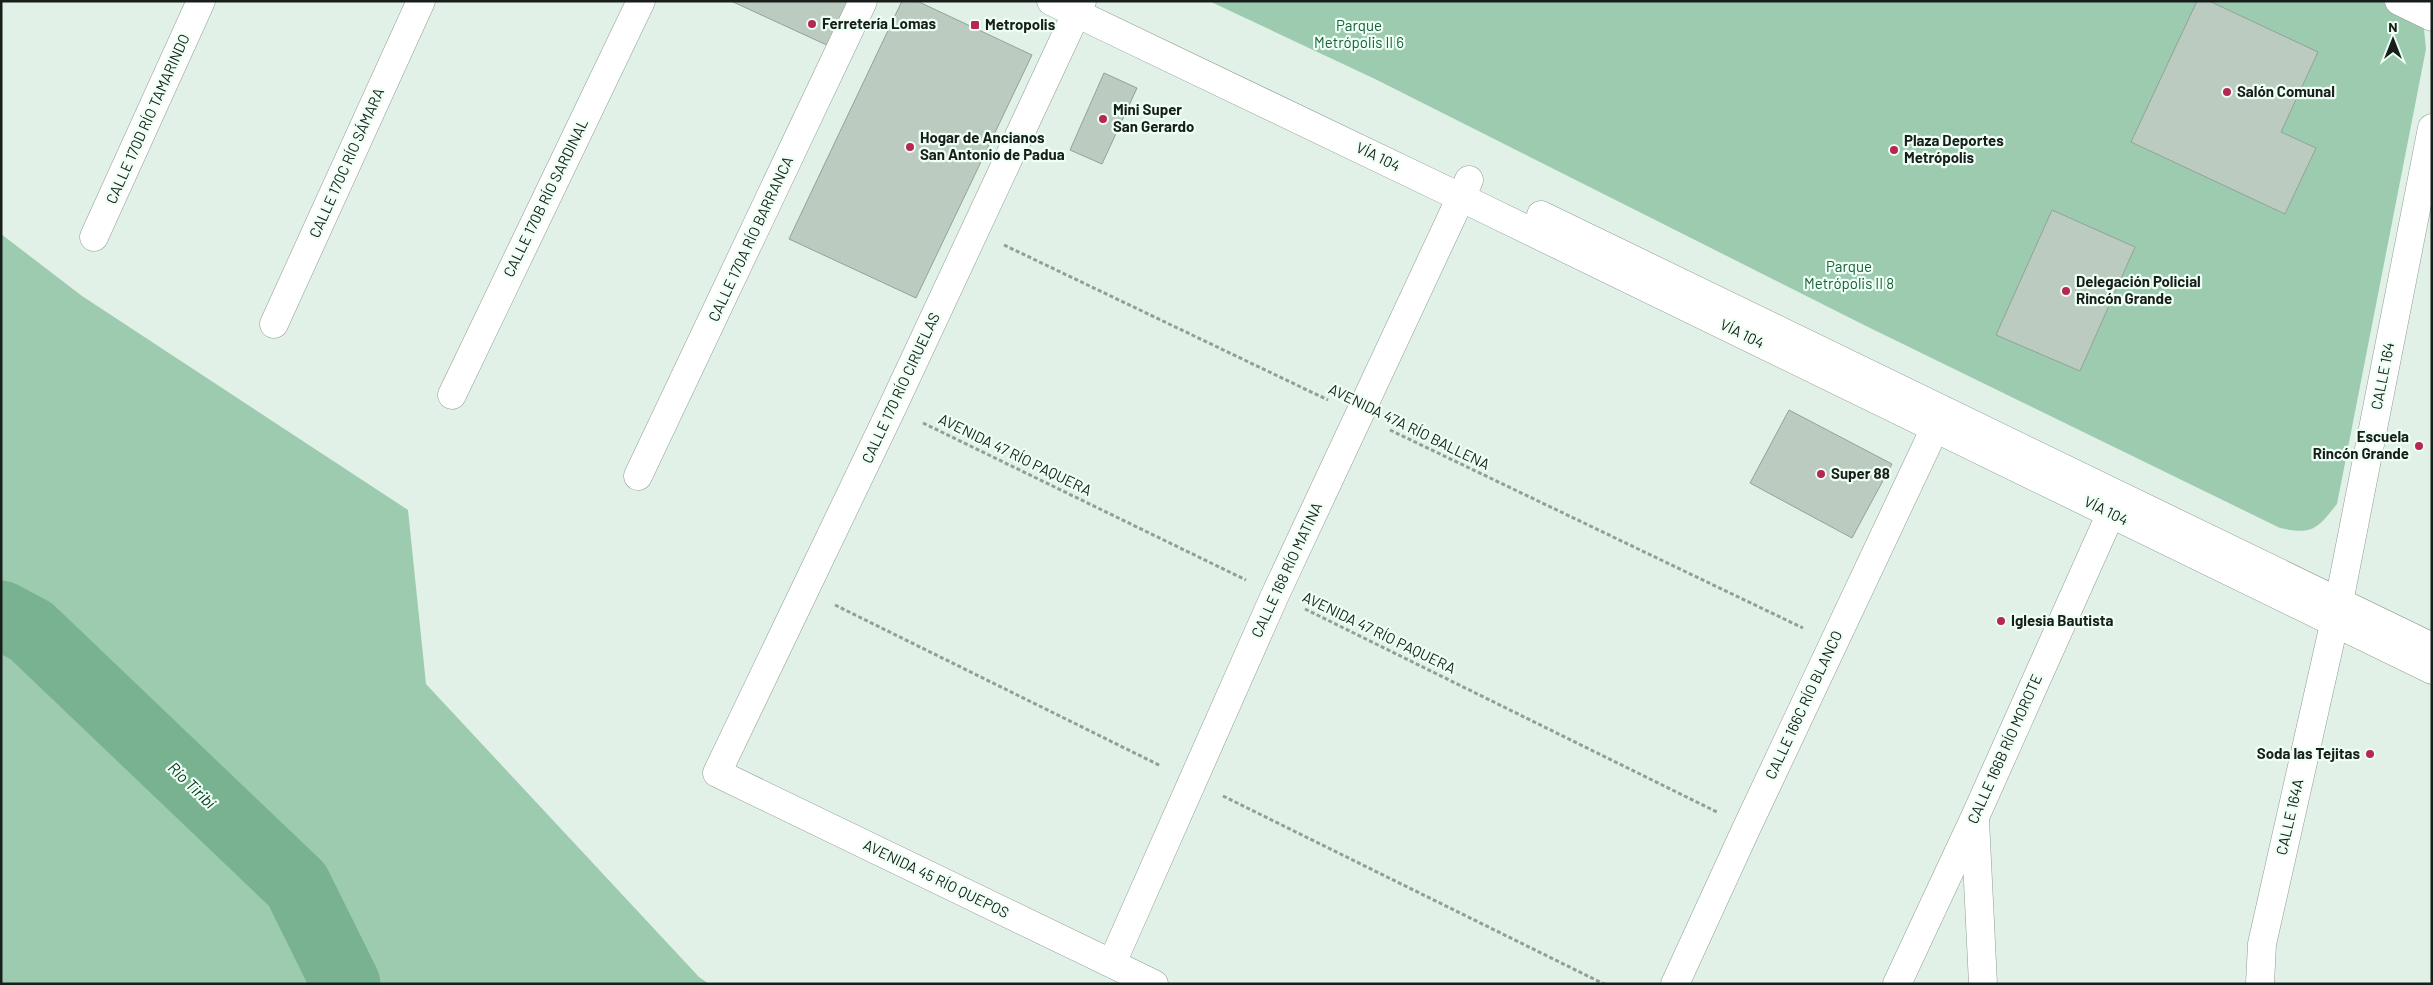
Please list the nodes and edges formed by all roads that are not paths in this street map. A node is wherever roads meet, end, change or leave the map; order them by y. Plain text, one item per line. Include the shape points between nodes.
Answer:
1 (201, 1) edge
2 (421, 1) edge
3 (641, 1) edge
4 (863, 1) edge
5 (2399, 1) edge
6 (1069, 3) edge
7 (2432, 17) edge
8 (2432, 128) edge
9 (1464, 188) junction
10 (94, 237) dead end
11 (274, 324) dead end
12 (452, 395) dead end
13 (1935, 428) junction
14 (638, 476) dead end
15 (2111, 514) junction
16 (2337, 612) junction
17 (2432, 647) edge
18 (2432, 670) edge
19 (717, 774) joint
20 (1975, 817) junction
21 (1112, 963) junction
22 (1154, 984) edge
23 (1675, 984) edge
24 (1896, 984) edge
25 (1983, 984) edge
26 (2260, 984) edge

1 - 10 main road, CALLE 170D RÍO TAMARINDO
2 - 11 main road, CALLE 170C RÍO SÁMARA
3 - 12 main road, CALLE 170B RÍO SARDINAL
4 - 14 main road, CALLE 170A RÍO BARRANCA
5 - 7 main road
6 - 9 main road, VÍA 104
6 - 19 main road, CALLE 170 RÍO CIRUELAS via 975,231
8 - 16 main road, CALLE 164
9 - 13 main road, VÍA 104
9 - 16 main road, VÍA 104
9 - 21 main road, CALLE 168 RÍO MATINA via 1275,595
13 - 15 main road, VÍA 104
13 - 23 main road, CALLE 166C RÍO BLANCO via 1746,826
15 - 16 main road, VÍA 104
15 - 20 main road, CALLE 166B RÍO MOROTE
16 - 17 main road, VÍA 104
16 - 18 main road, VÍA 104
16 - 26 main road, CALLE 164A via 2262,944
19 - 21 main road, AVENIDA 45 RÍO QUEPOS
20 - 24 main road, CALLE 166B RÍO MOROTE
20 - 25 main road
21 - 22 main road, AVENIDA 45 RÍO QUEPOS

